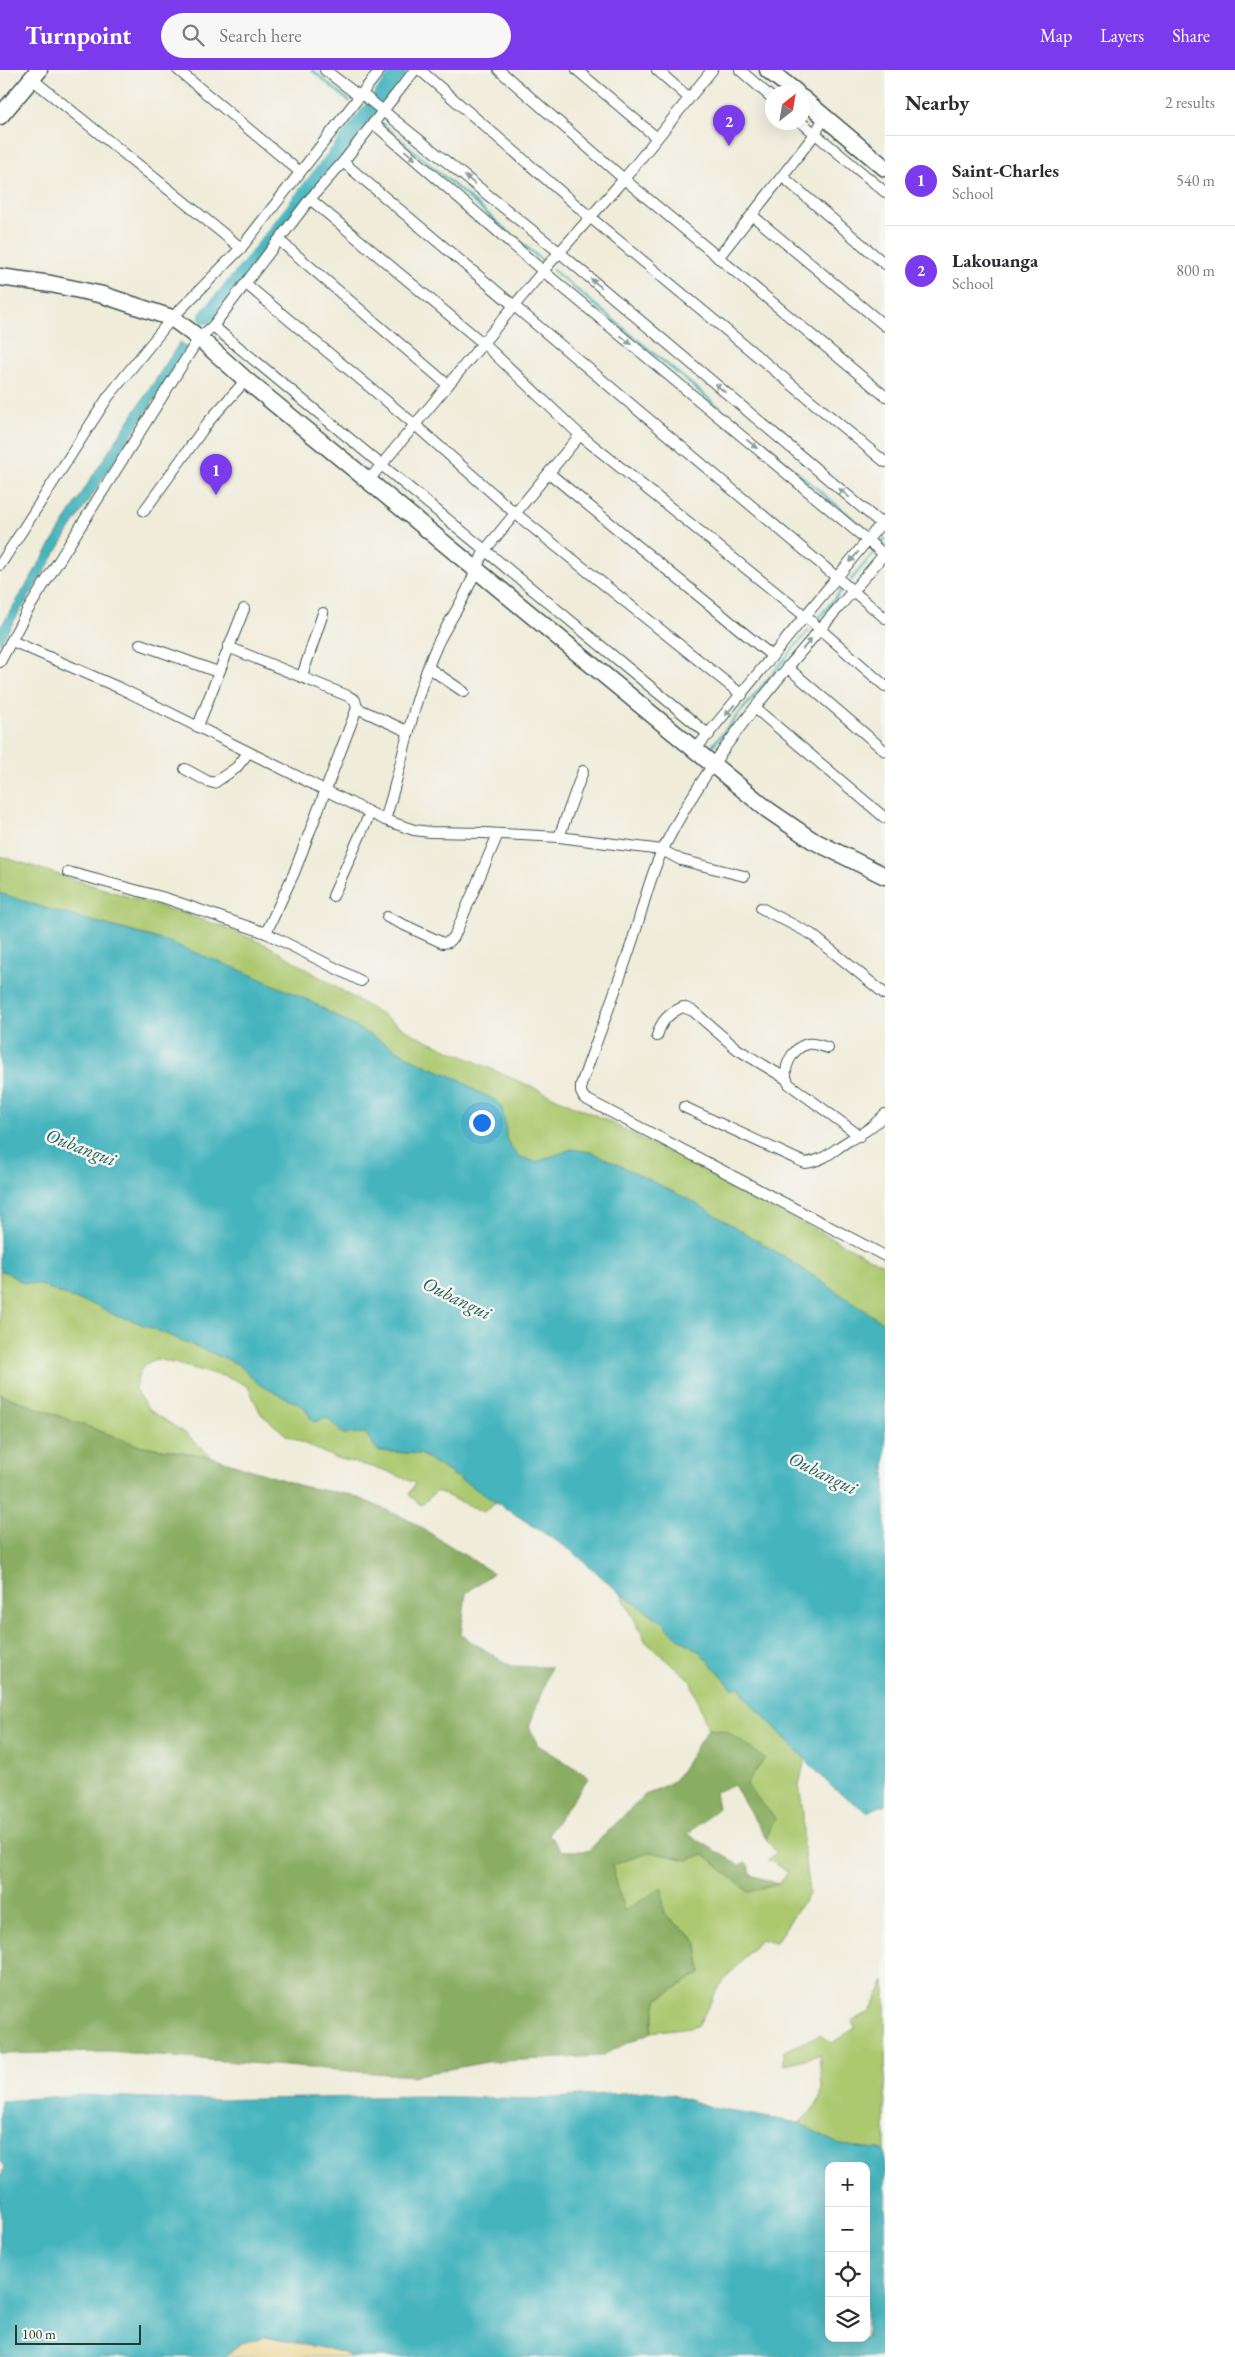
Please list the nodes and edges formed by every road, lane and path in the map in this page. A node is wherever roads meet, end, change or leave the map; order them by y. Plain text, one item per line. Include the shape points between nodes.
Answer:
1 (178, 70) edge
2 (325, 70) edge
3 (380, 70) edge
4 (415, 70) edge
5 (420, 70) edge
6 (499, 70) edge
7 (577, 70) edge
8 (657, 70) edge
9 (712, 70) edge
10 (740, 70) edge
11 (768, 70) edge
12 (36, 74) edge
13 (787, 85) edge
14 (765, 92) edge
15 (360, 95) junction
16 (688, 97) junction
17 (810, 104) edge
18 (382, 110) junction
19 (0, 116) edge
20 (825, 116) junction
21 (374, 123) junction
22 (810, 130) edge
23 (815, 134) junction
24 (657, 138) junction
25 (343, 162) junction
26 (885, 167) edge
27 (300, 172) junction
28 (782, 177) junction
29 (624, 178) junction
30 (885, 192) edge
31 (310, 199) junction
32 (753, 216) junction
33 (591, 218) junction
34 (280, 241) junction
35 (241, 248) junction
36 (559, 252) junction
37 (718, 258) junction
38 (885, 264) edge
39 (543, 271) junction
40 (0, 277) edge
41 (246, 284) junction
42 (514, 306) junction
43 (172, 318) junction
44 (213, 326) junction
45 (885, 326) edge
46 (199, 338) junction
47 (484, 344) junction
48 (246, 380) junction
49 (448, 385) junction
50 (885, 396) edge
51 (414, 424) junction
52 (580, 434) junction
53 (885, 462) edge
54 (381, 464) junction
55 (549, 473) junction
56 (368, 481) junction
57 (144, 511) dead end
58 (516, 514) junction
59 (884, 523) edge
60 (868, 540) junction
61 (485, 550) junction
62 (885, 554) edge
63 (0, 565) edge
64 (474, 569) junction
65 (837, 577) junction
66 (853, 591) junction
67 (244, 609) dead end
68 (323, 613) dead end
69 (805, 616) junction
70 (885, 618) edge
71 (820, 629) junction
72 (12, 641) junction
73 (140, 644) dead end
74 (228, 647) junction
75 (772, 656) junction
76 (0, 662) edge
77 (787, 667) junction
78 (429, 668) junction
79 (218, 672) junction
80 (302, 676) junction
81 (885, 686) edge
82 (464, 692) dead end
83 (742, 696) junction
84 (358, 708) junction
85 (755, 708) junction
86 (198, 726) junction
87 (409, 732) junction
88 (709, 734) junction
89 (695, 750) junction
90 (885, 751) edge
91 (248, 753) junction
92 (711, 764) junction
93 (185, 769) dead end
94 (583, 771) dead end
95 (326, 790) junction
96 (370, 813) junction
97 (885, 818) edge
98 (385, 820) junction
99 (498, 834) junction
100 (559, 838) junction
101 (662, 850) junction
102 (68, 872) dead end
103 (744, 876) dead end
104 (885, 876) edge
105 (333, 896) dead end
106 (761, 908) dead end
107 (387, 917) dead end
108 (266, 933) junction
109 (361, 981) dead end
110 (885, 994) edge
111 (657, 1036) dead end
112 (828, 1048) dead end
113 (784, 1078) junction
114 (684, 1107) dead end
115 (885, 1114) edge
116 (860, 1136) junction
117 (885, 1256) edge

1 - 27 street
2 - 15 street
3 - 15 street
4 - 18 street
5 - 33 street
6 - 29 street
7 - 24 street
8 - 16 street
9 - 16 street
10 - 14 street
11 - 13 main road
12 - 19 main road
12 - 35 street
15 - 18 street
15 - 27 street
16 - 24 street
17 - 20 main road
18 - 21 street
36 -> 18 street
20 - 23 street
20 - 26 main road
21 - 25 street
21 -> 39 street
22 - 23 street
23 - 28 street
23 - 30 street
24 - 29 street
25 - 31 street
25 - 42 street
27 - 35 street
28 - 32 street
28 - 38 street
29 - 33 street
29 - 37 street
31 - 34 street
31 - 47 street
32 - 37 street
32 - 45 street
33 - 36 street
33 - 53 street
34 - 41 street
34 - 49 street
35 - 43 street
36 - 39 street
59 -> 36 street
37 - 50 street
39 - 42 street
39 -> 60 street
40 - 43 main road via 103,295
41 - 44 street
41 - 51 street
42 - 47 street
42 - 65 street
43 - 46 main road
43 - 63 street via 92,420
44 - 46 street
44 - 54 street
46 - 48 main road
46 - 72 street via 26,613
47 - 49 street
47 - 52 street
48 - 56 main road
48 - 57 street via 209,421
49 - 51 street
51 - 54 street
51 - 58 street
52 - 55 street
52 - 69 street
54 - 56 street
54 - 61 street
55 - 58 street
55 - 75 street
56 - 64 main road
58 - 61 street
58 - 83 street
59 - 60 street
60 - 62 street
60 -> 65 street
61 - 64 street
61 - 88 street
62 - 66 street
64 - 78 street
64 - 89 main road
65 - 66 street
65 - 69 street
66 - 70 street
66 - 71 street
67 - 74 street
68 - 80 street
69 - 71 street
69 - 75 street
77 -> 71 street
71 - 81 street
72 - 76 street
72 - 86 street
73 - 79 street
74 - 79 street
74 - 80 street
75 - 83 street
77 - 85 street
77 - 90 street
78 - 82 street
78 - 87 street
79 - 86 street
80 - 84 street via 355,700
83 -> 88 street
84 - 87 street
84 - 95 street
85 - 92 street
85 - 97 street
86 - 91 street
87 - 98 street
88 - 89 street
89 - 92 main road
91 - 93 street via 236,768 214,783
91 - 95 street
92 - 101 street
92 - 104 main road via 812,840
94 - 100 street
95 - 96 street
95 - 108 street via 294,873
96 - 98 street
96 - 105 street
98 - 99 street via 430,832
99 - 100 street
99 - 107 street via 449,942 443,943
100 - 101 street
101 - 103 street via 681,860
101 - 117 street via 581,1085 584,1098
102 - 108 street via 165,898
106 - 110 street via 817,938
108 - 109 street
111 - 113 street via 666,1018 683,1007 704,1020 737,1049
112 - 113 street via 808,1044 800,1048 792,1055
113 - 116 street
114 - 116 street via 805,1163 818,1162
115 - 116 street

